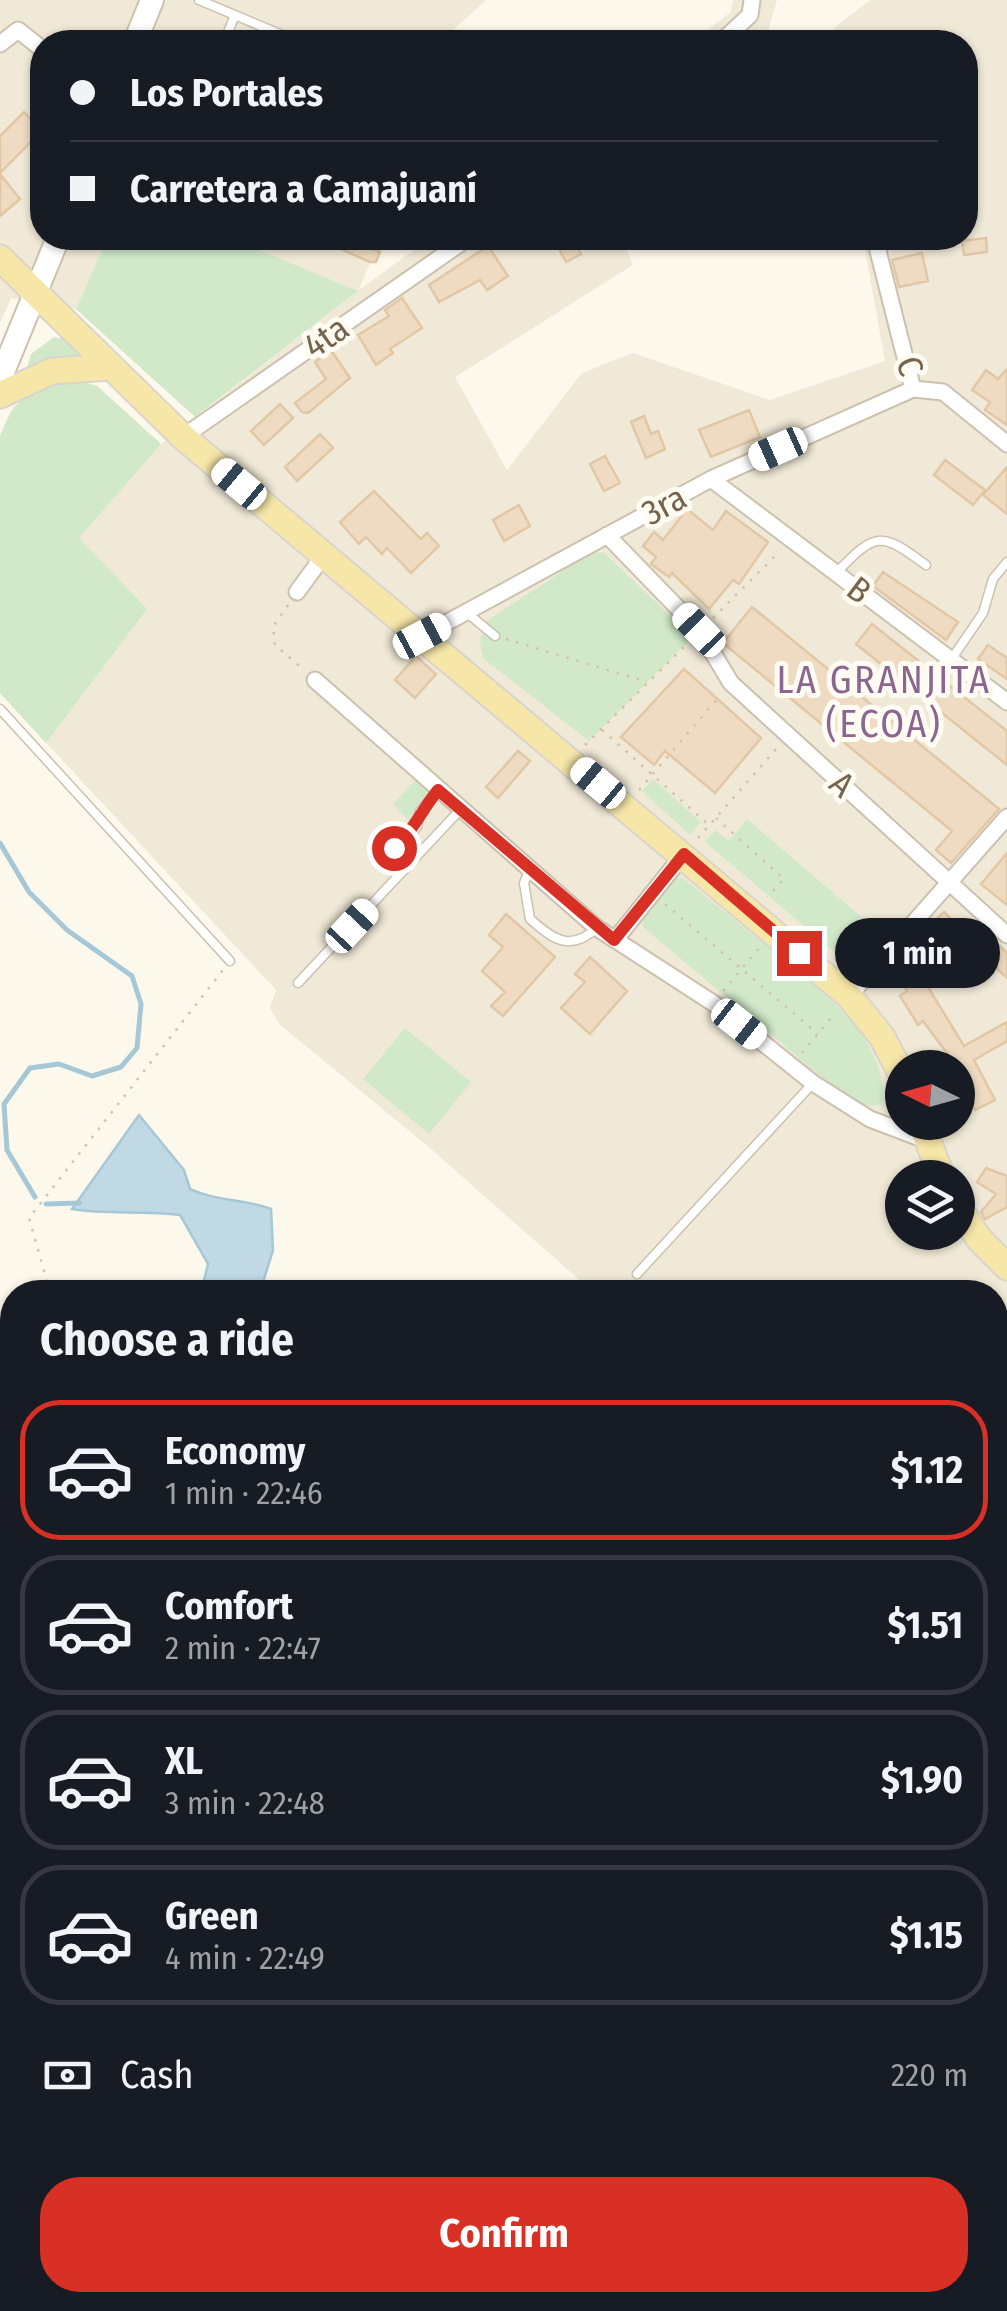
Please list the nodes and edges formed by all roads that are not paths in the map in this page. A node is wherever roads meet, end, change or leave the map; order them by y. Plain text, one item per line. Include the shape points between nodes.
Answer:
1 (152, 0) edge
2 (200, 0) edge
3 (752, 0) edge
4 (235, 15) junction
5 (140, 30) edge
6 (229, 30) edge
7 (271, 30) edge
8 (734, 30) edge
9 (30, 40) edge
10 (0, 44) edge
11 (53, 250) edge
12 (451, 250) edge
13 (878, 250) edge
14 (0, 258) edge
15 (36, 293) junction
16 (10, 336) edge
17 (109, 367) junction
18 (0, 379) edge
19 (913, 389) junction
20 (0, 395) edge
21 (183, 436) junction
22 (1007, 444) edge
23 (711, 479) junction
24 (607, 535) junction
25 (324, 555) junction
26 (1007, 562) edge
27 (926, 565) dead end
28 (836, 573) junction
29 (297, 592) road end
30 (466, 612) junction
31 (422, 636) junction
32 (495, 636) road end
33 (951, 660) junction
34 (315, 680) road end
35 (1007, 702) edge
36 (0, 709) edge
37 (438, 790) junction
38 (460, 810) junction
39 (1007, 817) edge
40 (684, 854) junction
41 (386, 859) dead end
42 (530, 870) junction
43 (950, 884) junction
44 (597, 928) junction
45 (1007, 936) edge
46 (614, 940) junction
47 (230, 961) road end
48 (298, 983) dead end
49 (849, 996) junction
50 (889, 1050) edge
51 (813, 1082) junction
52 (885, 1123) edge
53 (975, 1233) edge
54 (1007, 1267) edge
55 (637, 1274) dead end

1 - 5 street
2 - 4 lane
3 - 8 street via 750,15
4 - 6 lane
4 - 7 lane
9 - 10 street via 18,30
11 - 15 street
12 - 21 street, 4ta
13 - 19 street, C
14 - 15 main road
15 - 16 street
15 - 17 main road
16 - 18 street
17 - 20 main road via 52,370
17 - 21 main road
19 - 22 street, C via 943,392
19 - 23 street, 3ra
21 - 25 main road
23 - 24 street, 3ra
23 - 28 street, B
24 - 30 street, 3ra
24 - 43 street, A via 700,631 732,683
25 - 29 street
25 - 31 main road
26 - 33 lane
27 - 28 lane via 892,540 878,538
28 - 33 street, B
30 - 31 street, 3ra
30 - 32 lane
31 - 40 main road
33 - 35 street, B
34 - 37 street
36 - 47 lane
37 - 38 street
37 - 41 lane via 420,810 417,827
38 - 42 street
38 - 48 lane
39 - 43 street
40 - 46 street
40 - 49 main road
42 - 44 street
42 - 44 lane via 524,883 530,919 556,942 575,943
43 - 45 street, A
43 - 49 street
44 - 46 street
46 - 51 street via 712,1003
49 - 50 main road
51 - 52 street
51 - 55 lane
53 - 54 main road

